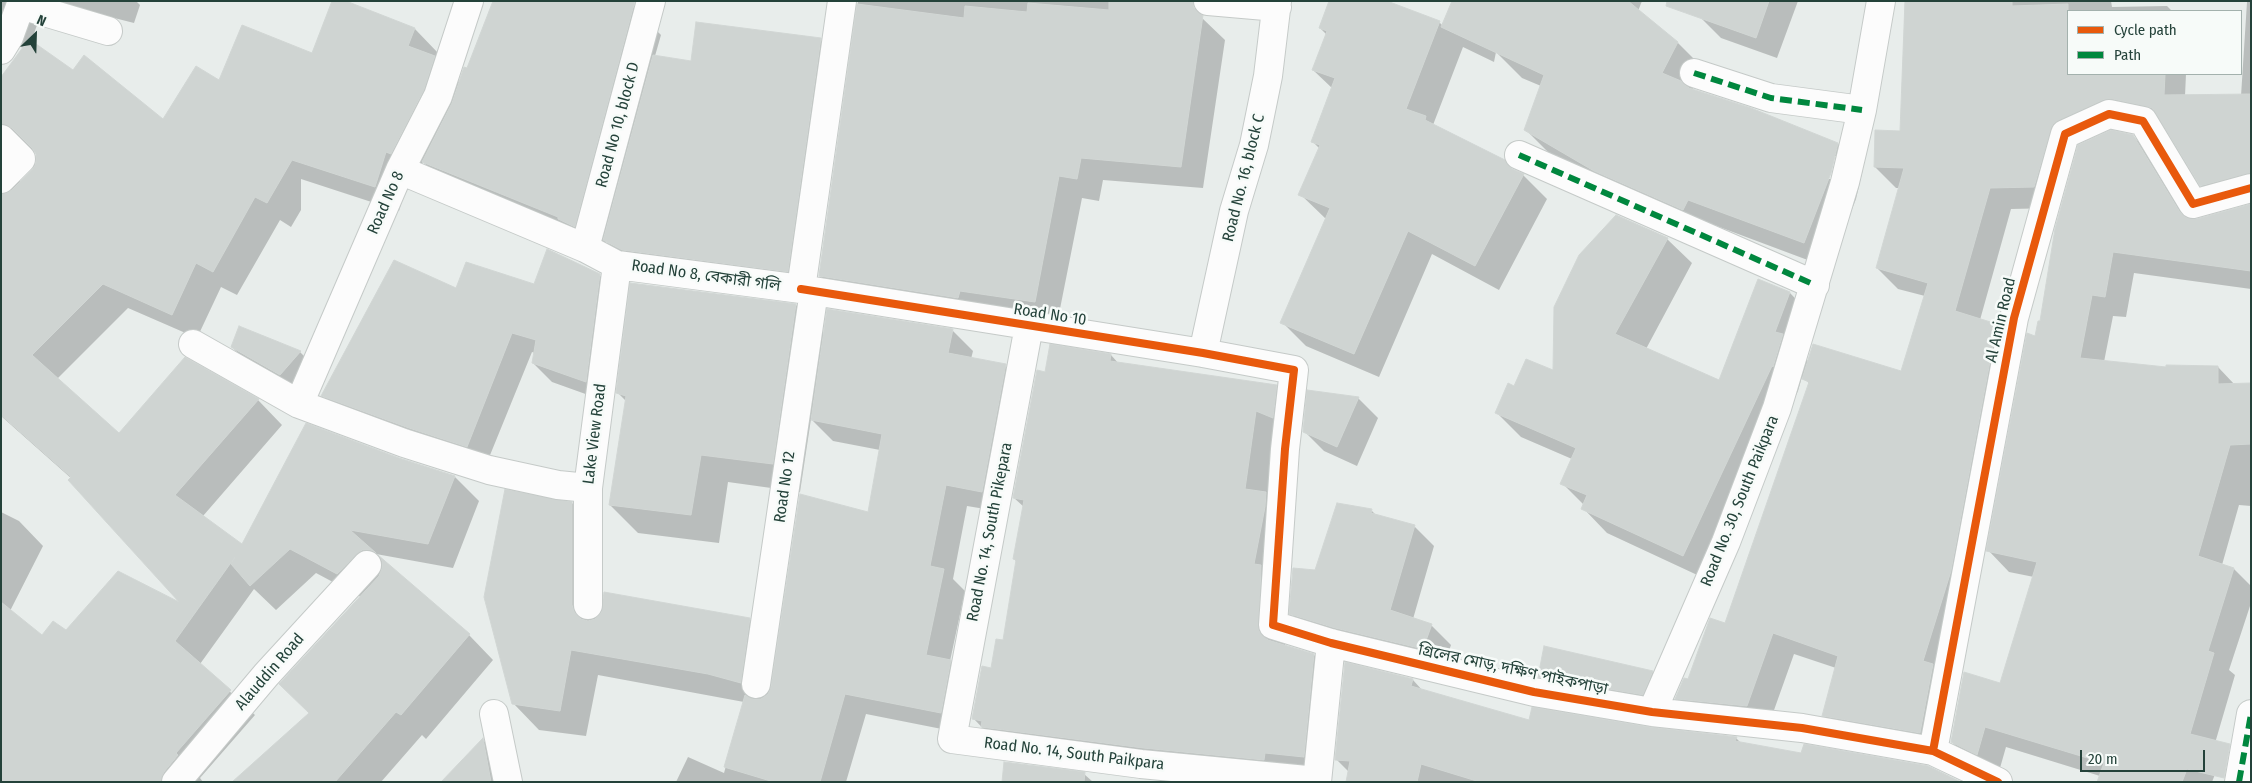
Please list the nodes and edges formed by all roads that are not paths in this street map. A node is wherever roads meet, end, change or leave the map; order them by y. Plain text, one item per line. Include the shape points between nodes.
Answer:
1 (468, 1) edge
2 (651, 1) edge
3 (842, 1) edge
4 (1208, 1) edge
5 (1881, 1) edge
6 (22, 3) edge
7 (1277, 4) edge
8 (108, 30) dead end
9 (1, 50) edge
10 (1694, 73) dead end
11 (1862, 110) junction
12 (1, 139) edge
13 (1519, 155) dead end
14 (400, 170) junction
15 (1, 179) edge
16 (2251, 188) edge
17 (584, 248) junction
18 (617, 264) junction
19 (1815, 286) junction
20 (808, 290) junction
21 (1029, 326) junction
22 (193, 344) dead end
23 (1203, 353) junction
24 (1294, 370) joint
25 (299, 404) junction
26 (588, 488) junction
27 (367, 565) dead end
28 (588, 605) dead end
29 (1332, 643) junction
30 (756, 684) dead end
31 (1652, 712) junction
32 (494, 714) dead end
33 (2251, 714) edge
34 (952, 739) joint
35 (1932, 750) junction
36 (1140, 773) edge
37 (1317, 781) edge
38 (176, 782) edge
39 (508, 782) edge
40 (1998, 782) edge
41 (2239, 782) edge

1 - 14 street, Road No 8 via 438,96
2 - 17 street, Road No 10, block D
3 - 20 street, Road No 8, বেকারী গলি
4 - 7 street
5 - 11 street, Road No. 30, South Paikpara
6 - 8 street
6 - 9 street
7 - 23 street, Road No. 16, block C via 1268,76 1254,144 1234,211
10 - 11 street via 1771,98
11 - 19 street, Road No. 30, South Paikpara
12 - 15 street via 21,158
13 - 19 street
14 - 17 street, Road No 8, বেকারী গলি
14 - 25 street, Road No 8
16 - 35 street, Al Amin Road via 2193,204 2143,121 2109,114 2065,134 2014,318
17 - 18 street, Road No 8, বেকারী গলি
18 - 20 street, Road No 8, বেকারী গলি
18 - 26 street, Lake View Road
19 - 31 street, Road No. 30, South Paikpara via 1777,408 1726,542
20 - 21 street, Road No 10
20 - 30 street, Road No 12
21 - 23 street, Road No 10
21 - 34 street, Road No. 14, South Pikepara
22 - 25 street
23 - 24 street, Road No 10
24 - 29 street, গ্রিলের মোড়, দক্ষিণ পাইকপাড়া via 1273,625
25 - 26 street via 404,444 489,470
26 - 28 street, Lake View Road
27 - 38 street, Alauddin Road via 266,675
29 - 31 street, গ্রিলের মোড়, দক্ষিণ পাইকপাড়া via 1534,692
29 - 37 street
31 - 35 street, গ্রিলের মোড়, দক্ষিণ পাইকপাড়া via 1802,728
32 - 39 street
33 - 41 street
34 - 36 street, Road No. 14, South Paikpara
35 - 40 street, গ্রিলের মোড়, দক্ষিণ পাইকপাড়া
36 - 37 street, Road No. 14, South Paikpara

